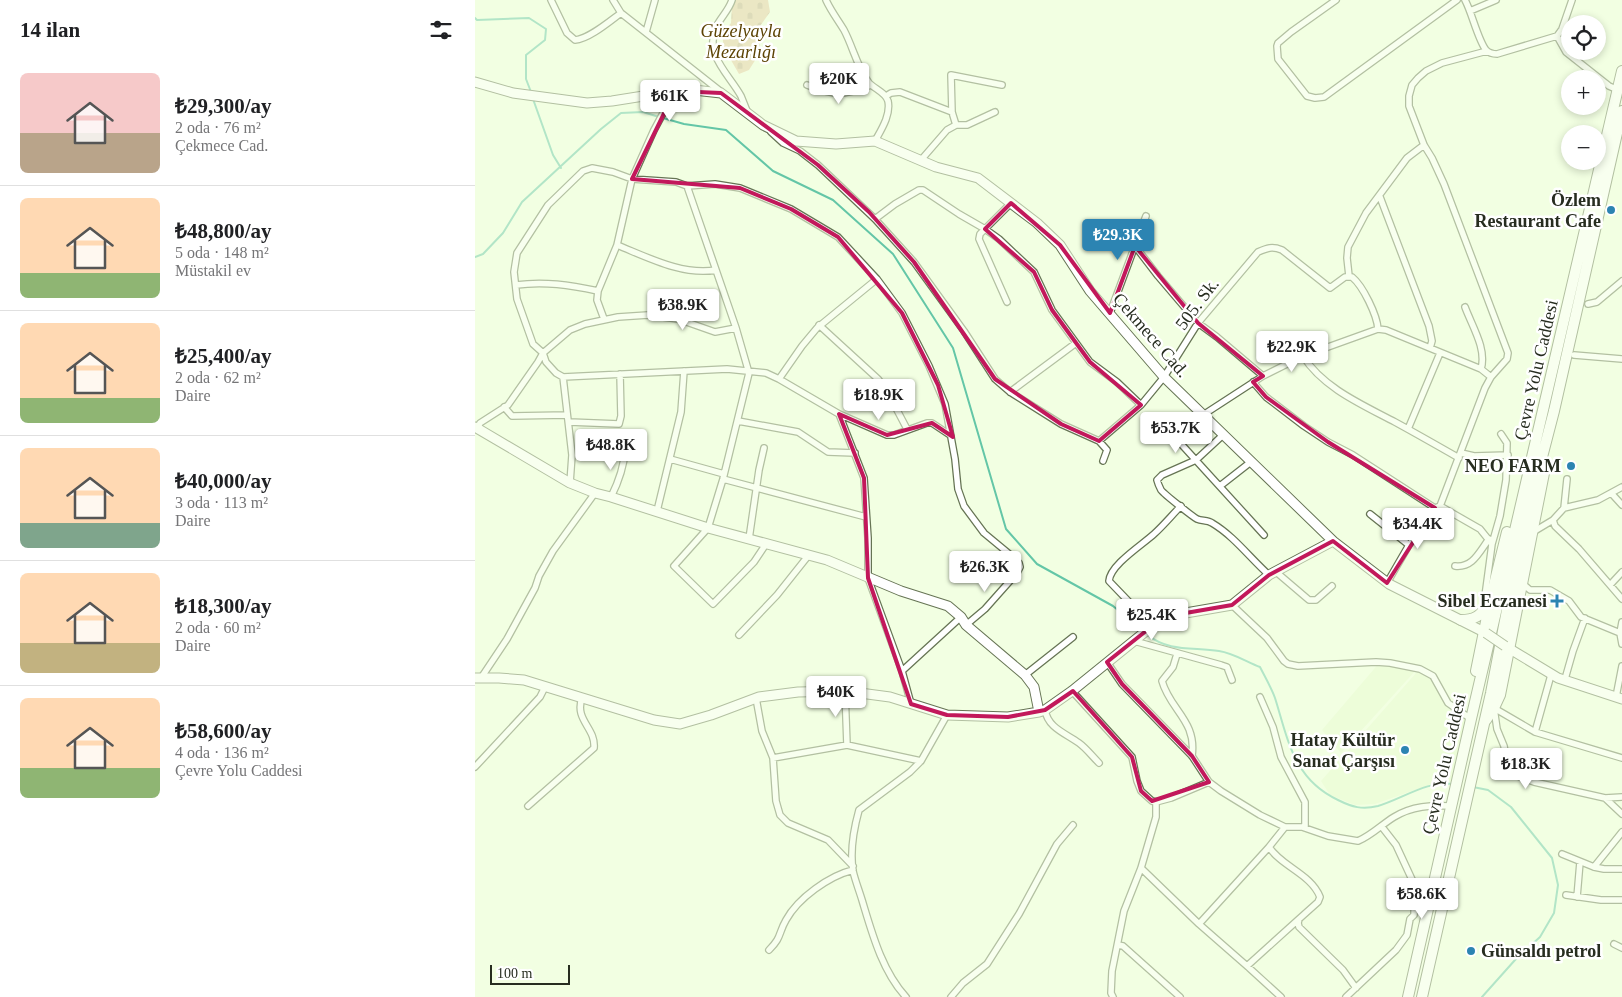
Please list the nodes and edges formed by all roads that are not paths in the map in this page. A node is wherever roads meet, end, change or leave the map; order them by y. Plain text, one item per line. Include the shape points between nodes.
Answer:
1 (551, 0) edge
2 (613, 0) edge
3 (655, 0) edge
4 (732, 0) edge
5 (826, 0) edge
6 (1336, 0) edge
7 (1457, 0) edge
8 (1465, 0) edge
9 (1496, 0) edge
10 (1571, 0) edge
11 (1470, 10) junction
12 (621, 13) junction
13 (646, 32) junction
14 (1557, 36) junction
15 (1487, 51) junction
16 (1622, 72) edge
17 (475, 82) edge
18 (1002, 84) dead end
19 (871, 85) junction
20 (807, 86) dead end
21 (1617, 90) junction
22 (675, 91) junction
23 (721, 93) junction
24 (886, 96) junction
25 (952, 112) junction
26 (995, 112) dead end
27 (748, 113) junction
28 (1622, 115) edge
29 (763, 125) junction
30 (956, 125) junction
31 (875, 141) junction
32 (1424, 145) junction
33 (921, 160) junction
34 (632, 179) junction
35 (687, 186) junction
36 (1380, 197) junction
37 (1011, 203) junction
38 (1146, 216) dead end
39 (875, 219) junction
40 (985, 229) junction
41 (617, 245) junction
42 (1135, 246) junction
43 (716, 270) junction
44 (1349, 276) junction
45 (877, 279) junction
46 (1622, 281) edge
47 (516, 285) junction
48 (598, 291) junction
49 (1007, 302) dead end
50 (1587, 304) dead end
51 (1465, 307) dead end
52 (1110, 314) junction
53 (605, 319) junction
54 (1198, 324) junction
55 (819, 325) junction
56 (736, 328) junction
57 (1378, 329) junction
58 (1076, 343) junction
59 (1430, 348) junction
60 (543, 353) junction
61 (1440, 353) junction
62 (1574, 354) dead end
63 (1303, 356) junction
64 (1622, 359) edge
65 (1481, 369) junction
66 (684, 371) junction
67 (749, 373) junction
68 (620, 374) junction
69 (1263, 376) junction
70 (563, 377) junction
71 (1164, 377) junction
72 (1491, 377) junction
73 (779, 379) junction
74 (1253, 382) junction
75 (1010, 392) junction
76 (1141, 406) junction
77 (504, 407) junction
78 (1554, 411) junction
79 (839, 414) junction
80 (567, 415) junction
81 (1203, 415) junction
82 (737, 421) junction
83 (569, 422) junction
84 (1540, 423) junction
85 (907, 429) junction
86 (1408, 429) junction
87 (476, 430) edge
88 (1172, 434) dead end
89 (1501, 434) dead end
90 (950, 435) junction
91 (1223, 435) junction
92 (1099, 441) junction
93 (764, 448) dead end
94 (625, 450) dead end
95 (855, 453) junction
96 (1460, 455) junction
97 (1508, 455) junction
98 (670, 459) junction
99 (1196, 460) junction
100 (1103, 461) dead end
101 (1252, 461) junction
102 (723, 477) junction
103 (1567, 479) dead end
104 (570, 483) junction
105 (1219, 486) junction
106 (757, 487) junction
107 (1622, 487) edge
108 (595, 493) junction
109 (1612, 494) junction
110 (611, 497) junction
111 (1622, 505) edge
112 (1181, 506) junction
113 (1438, 507) junction
114 (1564, 508) junction
115 (657, 512) junction
116 (1370, 514) dead end
117 (866, 517) junction
118 (1553, 520) junction
119 (708, 528) junction
120 (1533, 532) junction
121 (1264, 535) dead end
122 (749, 539) junction
123 (1333, 541) junction
124 (1491, 542) junction
125 (766, 544) junction
126 (1409, 545) junction
127 (808, 556) junction
128 (1455, 566) dead end
129 (1622, 572) edge
130 (1272, 573) junction
131 (868, 578) junction
132 (1387, 582) junction
133 (1523, 584) junction
134 (1610, 585) junction
135 (1332, 586) dead end
136 (1491, 597) junction
137 (1622, 599) edge
138 (1232, 605) junction
139 (1585, 618) junction
140 (1461, 620) junction
141 (963, 621) junction
142 (1622, 622) edge
143 (1156, 623) junction
144 (1485, 632) junction
145 (1620, 633) junction
146 (739, 635) dead end
147 (1073, 637) dead end
148 (1134, 641) junction
149 (1622, 644) edge
150 (1508, 647) junction
151 (1177, 654) junction
152 (1107, 662) junction
153 (1622, 666) edge
154 (902, 671) junction
155 (1551, 674) junction
156 (1025, 675) junction
157 (478, 678) edge
158 (1565, 679) junction
159 (1232, 680) dead end
160 (545, 686) junction
161 (845, 691) junction
162 (1072, 691) junction
163 (1259, 697) dead end
164 (582, 698) junction
165 (757, 698) junction
166 (1619, 698) edge
167 (911, 704) junction
168 (1495, 708) junction
169 (1042, 711) junction
170 (947, 714) junction
171 (1470, 721) junction
172 (1483, 725) junction
173 (1535, 732) junction
174 (847, 745) junction
175 (1192, 756) junction
176 (773, 758) junction
177 (1622, 758) edge
178 (921, 761) junction
179 (1099, 763) dead end
180 (475, 767) edge
181 (1209, 782) junction
182 (1622, 797) edge
183 (1605, 798) junction
184 (1453, 801) junction
185 (1156, 802) junction
186 (528, 806) dead end
187 (1622, 814) edge
188 (1073, 825) dead end
189 (1285, 827) junction
190 (1382, 827) junction
191 (1305, 828) junction
192 (1622, 832) edge
193 (1269, 847) junction
194 (1561, 854) dead end
195 (1580, 862) junction
196 (1594, 867) junction
197 (853, 868) junction
198 (1141, 868) junction
199 (1622, 869) edge
200 (1566, 896) dead end
201 (1577, 897) junction
202 (1622, 900) edge
203 (1299, 919) junction
204 (1199, 924) junction
205 (1614, 944) dead end
206 (1118, 945) junction
207 (1622, 948) edge
208 (769, 950) dead end
209 (1247, 966) junction
210 (1356, 988) junction
211 (1110, 996) edge
212 (906, 997) edge
213 (951, 997) edge
214 (1180, 997) edge
215 (1281, 997) edge
216 (1346, 997) edge
217 (1408, 997) edge
218 (1422, 997) edge

1 - 12 street via 567,33 575,40 591,34
2 - 12 street
3 - 13 street
4 - 27 street via 717,26 713,46 720,67 741,96
5 - 19 street
6 - 7 street via 1277,46 1278,59 1307,96 1324,97
8 - 11 street
9 - 11 street
10 - 14 street
11 - 15 street
12 - 13 street
13 - 23 street
14 - 15 street via 1497,54
14 - 21 street via 1566,52
15 - 32 street via 1437,65 1415,81 1409,106
16 - 21 highway, Çevre Yolu Caddesi
17 - 22 street via 513,93 587,103
18 - 25 street via 951,75
19 - 20 street via 838,94
19 - 24 street
21 - 84 highway, Çevre Yolu Caddesi
22 - 23 street
22 - 34 street
23 - 27 street, Çekmece Cad.
24 - 25 street via 900,92
24 - 31 street via 889,102 886,119
25 - 30 street
26 - 30 street via 967,125
27 - 29 street, Çekmece Cad.
28 - 78 highway, Çevre Yolu Caddesi
29 - 31 street, Çekmece Cad. via 796,140 836,144
29 - 39 street via 783,143 818,165
30 - 33 street via 947,130
31 - 33 street, Çekmece Cad.
32 - 36 street via 1407,158
32 - 72 street via 1444,184 1507,347 1507,359
33 - 37 street, Çekmece Cad. via 979,178
34 - 35 street via 676,182
34 - 41 street
34 - 47 street via 592,168 567,185 548,205 517,253
35 - 43 street
35 - 45 street via 715,184 740,188 791,209 839,237
36 - 44 street via 1366,213 1350,242 1347,258
36 - 59 street via 1429,326
37 - 40 street
37 - 52 street, Çekmece Cad. via 1060,245 1090,291
38 - 42 street
39 - 40 street via 923,190
39 - 75 street via 914,262 995,379
40 - 49 street via 979,239
40 - 58 street via 1034,272 1052,310
41 - 43 street via 691,270
41 - 48 street
42 - 52 street
42 - 54 street
43 - 56 street
44 - 54 street, 505. Sk. via 1330,288 1282,250 1272,247 1258,252
44 - 57 street via 1361,289
45 - 55 street
45 - 90 street via 902,313 929,366 945,404
46 - 50 street via 1597,302
47 - 48 street via 533,282 565,284
47 - 60 street via 527,329 533,344
48 - 53 street via 597,300
51 - 65 street via 1482,352
52 - 71 street, Çekmece Cad.
53 - 56 street via 648,315 678,319 715,332
53 - 60 street via 571,330
54 - 69 street
54 - 71 street, 505. Sk.
55 - 73 street
55 - 85 street via 878,379
56 - 67 street
57 - 59 street
57 - 63 street
58 - 75 street
58 - 76 street via 1090,362
59 - 61 street
60 - 70 street via 546,362
60 - 77 street
61 - 65 street
61 - 86 street
62 - 64 street
63 - 69 street
63 - 86 street via 1328,384
65 - 72 street
66 - 67 street via 727,369
66 - 68 street
66 - 98 street via 681,412
67 - 73 street via 766,373
67 - 82 street
68 - 70 street
68 - 83 street via 619,424
69 - 74 street
70 - 80 street
71 - 76 street, 505. Sk.
71 - 81 street, Çekmece Cad.
72 - 96 street
73 - 79 street
74 - 81 street
74 - 113 street via 1266,397 1304,426
75 - 92 street via 1061,424
76 - 92 street, 505. Sk.
77 - 80 street via 512,416
77 - 87 street via 480,423
78 - 120 highway
78 - 172 highway, Çevre Yolu Caddesi via 1521,538
79 - 85 street via 887,435
79 - 95 street
80 - 83 street
81 - 91 street, Çekmece Cad.
82 - 95 street via 799,432 827,452
82 - 102 street
83 - 104 street
84 - 136 highway via 1514,505
84 - 171 highway, Çevre Yolu Caddesi
85 - 90 street via 927,422
86 - 96 street
87 - 104 street
88 - 99 street
89 - 97 street via 1507,443
90 - 141 street via 958,489 964,506 984,534 1013,556 1020,567 985,610
91 - 99 street
91 - 101 street, Çekmece Cad.
92 - 100 street via 1107,450
93 - 106 street
94 - 110 street via 624,465
95 - 117 street via 864,478
96 - 97 street
96 - 113 street
97 - 124 street via 1500,516
98 - 102 street
98 - 115 street
99 - 105 street
99 - 112 street via 1157,480 1163,492
101 - 105 street
101 - 123 street, Çekmece Cad.
102 - 106 street
102 - 119 street
103 - 114 street
104 - 108 street
105 - 121 street
106 - 117 street
106 - 122 street
107 - 109 street
108 - 110 street
108 - 157 street via 553,551 507,639
109 - 111 street
109 - 114 street
110 - 115 street
112 - 130 street via 1198,519 1211,522
112 - 143 street via 1120,563 1109,578 1133,606
113 - 124 street via 1480,530
113 - 126 street
114 - 118 street
115 - 119 street
116 - 126 street
117 - 131 street
118 - 120 street
118 - 134 street
119 - 122 street
119 - 125 street via 674,566 713,604 754,562
120 - 133 highway
122 - 125 street
123 - 130 street
123 - 132 street, Çekmece Cad.
124 - 128 street via 1471,562
124 - 136 street via 1485,596
125 - 127 street
126 - 132 street
127 - 131 street via 827,560
127 - 146 street
129 - 134 street
130 - 135 street via 1309,600 1316,600
130 - 138 street
131 - 141 street via 948,606
131 - 154 street
132 - 140 street, Çekmece Cad.
133 - 139 street via 1530,590 1550,590 1569,601
133 - 150 highway
134 - 137 street
136 - 140 highway via 1478,617
136 - 144 highway
138 - 143 street via 1173,615
138 - 171 street via 1288,664 1390,662 1420,669 1433,676 1448,703
139 - 145 street
139 - 158 street
140 - 144 street, Çekmece Cad.
141 - 154 street
141 - 156 street
142 - 145 street
143 - 148 street
144 - 150 street, Çekmece Cad., bridge
144 - 171 highway via 1471,693
145 - 149 street
147 - 156 street
148 - 151 street
148 - 152 street
150 - 155 street, Çekmece Cad.
150 - 168 highway
151 - 159 street via 1227,667
151 - 175 street via 1173,667 1162,681 1193,738
152 - 162 street
152 - 175 street via 1122,684
153 - 166 street
154 - 167 street
155 - 158 street, Çekmece Cad.
155 - 173 street
156 - 169 street via 1034,687
157 - 160 street via 524,680
158 - 166 street, Çekmece Cad.
160 - 164 street
160 - 180 street via 540,696
161 - 165 street via 798,692
161 - 167 street via 889,696
161 - 174 street
162 - 169 street
162 - 185 street via 1132,757 1141,790
163 - 191 street via 1273,727 1281,757 1305,802
164 - 165 street via 654,720 680,724
164 - 186 street via 579,706 581,715 595,741 594,748
165 - 176 street via 762,731
167 - 170 street
168 - 172 highway
168 - 173 street
168 - 183 street via 1497,729 1515,775
169 - 170 street via 1008,717
169 - 179 street via 1053,726 1079,743
170 - 178 street
171 - 184 highway, Çevre Yolu Caddesi
172 - 218 highway, Çevre Yolu Caddesi
173 - 177 street
174 - 176 street
174 - 178 street
175 - 181 street
176 - 197 street via 780,815 788,823 828,840
178 - 197 street via 859,810
181 - 185 street
181 - 189 street via 1244,806
182 - 183 street
183 - 187 street
184 - 190 street via 1409,810 1393,817
184 - 217 highway, Çevre Yolu Caddesi
185 - 198 street via 1156,817
188 - 213 street via 1057,844 987,964
189 - 191 street
189 - 193 street
190 - 191 street via 1358,841
190 - 210 street via 1396,845 1415,886 1415,909 1407,935 1396,950
192 - 196 street
193 - 203 street via 1317,889 1318,902
193 - 204 street
194 - 195 street
195 - 196 street
195 - 201 street
196 - 199 street
197 - 208 street via 839,873 798,903 787,918 779,940
197 - 212 street via 888,972
198 - 204 street
198 - 206 street via 1124,912
200 - 201 street
201 - 202 street
203 - 209 street
203 - 210 street via 1299,927 1343,970
204 - 209 street
205 - 207 street
206 - 211 street
206 - 214 street
209 - 215 street
210 - 216 street

